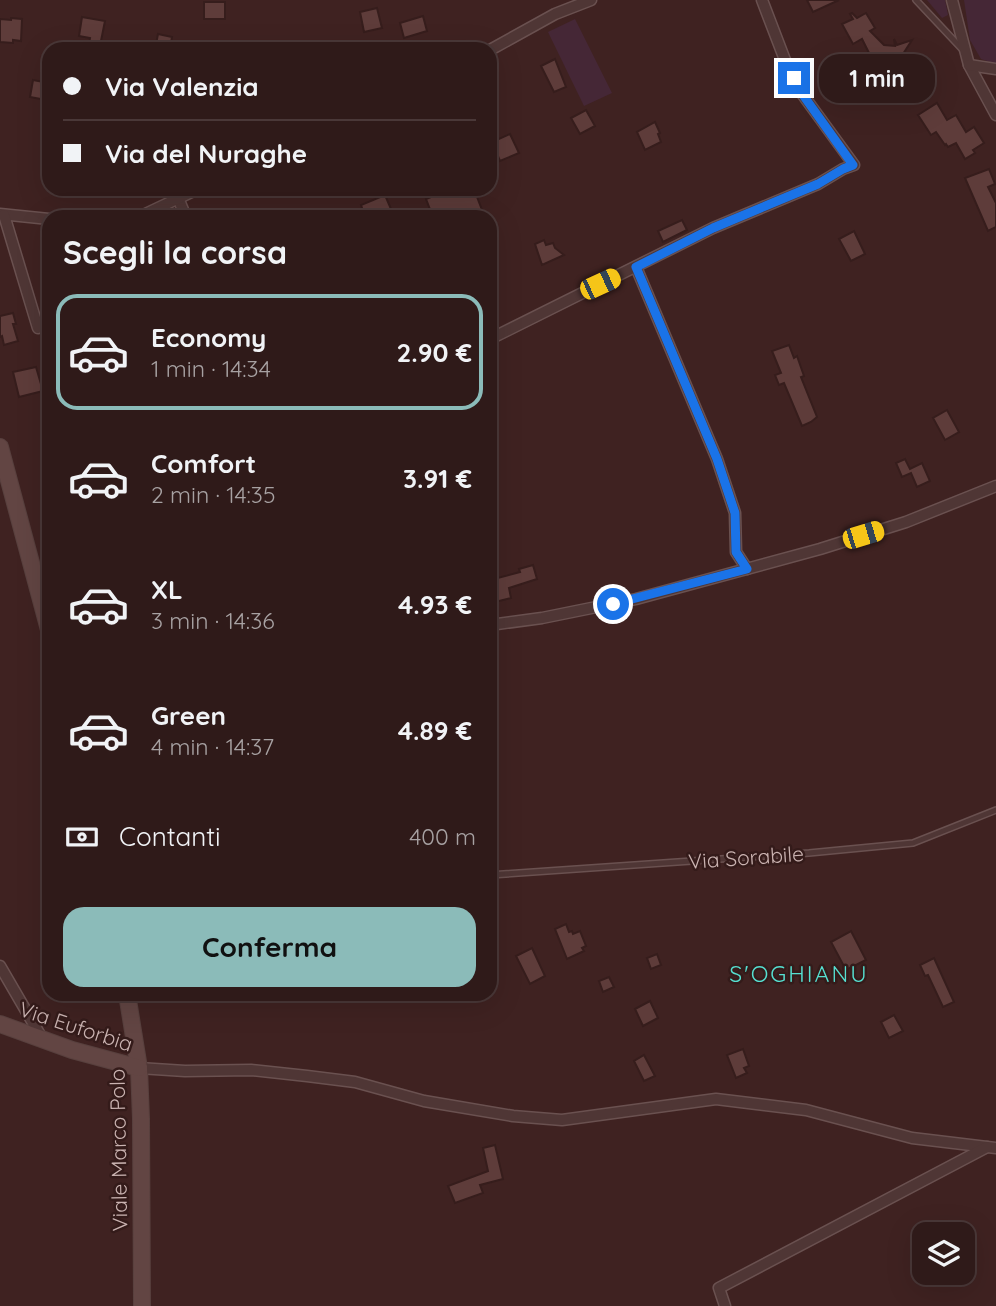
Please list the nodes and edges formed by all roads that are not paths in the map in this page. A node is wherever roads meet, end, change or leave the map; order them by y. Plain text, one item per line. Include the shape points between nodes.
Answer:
1 (591, 0) edge
2 (762, 0) edge
3 (916, 0) edge
4 (952, 0) edge
5 (497, 46) edge
6 (965, 52) junction
7 (969, 65) junction
8 (996, 69) edge
9 (996, 115) edge
10 (182, 196) edge
11 (178, 198) junction
12 (153, 210) edge
13 (183, 210) edge
14 (2, 214) edge
15 (42, 218) edge
16 (636, 267) junction
17 (38, 328) dead end
18 (497, 335) edge
19 (0, 447) edge
20 (996, 486) edge
21 (747, 569) junction
22 (42, 604) edge
23 (497, 624) edge
24 (996, 810) edge
25 (497, 875) edge
26 (0, 966) edge
27 (128, 1001) edge
28 (0, 1024) edge
29 (43, 1040) junction
30 (139, 1068) junction
31 (991, 1147) edge
32 (142, 1306) edge
33 (725, 1306) edge

1 - 5 street
2 - 16 street via 803,95 853,165
3 - 6 lane
4 - 6 street
6 - 7 street
7 - 8 street
7 - 9 street
10 - 11 street
11 - 12 street
11 - 13 street
14 - 15 street
14 - 17 street
16 - 18 street
16 - 21 street via 717,459 735,513 736,552
19 - 22 main road
20 - 21 street via 906,522
21 - 23 street via 636,599
24 - 25 lane, Via Sorabile via 913,843
26 - 29 street
27 - 30 main road, Viale Marco Polo
28 - 29 main road, Via Euforbia
29 - 30 main road, Via Euforbia
30 - 31 street via 307,1076 355,1082 424,1101 562,1120 716,1099 806,1110 912,1138
30 - 32 main road, Viale Marco Polo
31 - 33 street via 719,1288

